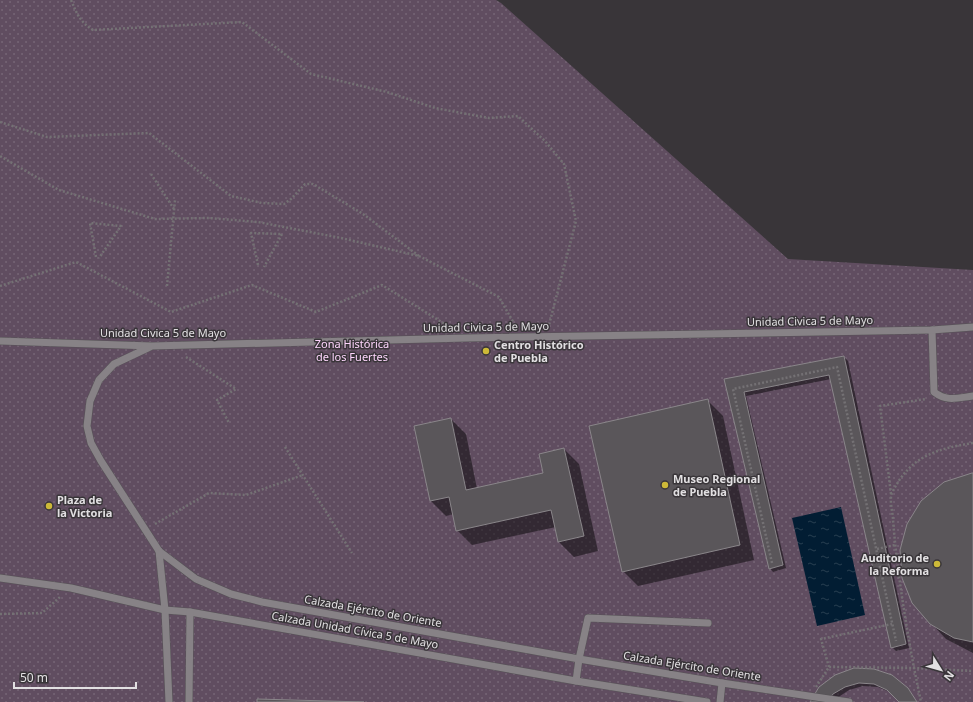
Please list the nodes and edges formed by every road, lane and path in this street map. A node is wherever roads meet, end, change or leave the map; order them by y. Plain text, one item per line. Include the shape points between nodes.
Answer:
1 (71, 0) edge
2 (0, 122) edge
3 (0, 156) edge
4 (151, 174) dead end
5 (175, 200) dead end
6 (174, 209) junction
7 (419, 256) junction
8 (98, 258) joint
9 (258, 266) dead end
10 (264, 267) dead end
11 (0, 286) edge
12 (167, 286) dead end
13 (973, 327) edge
14 (932, 330) junction
15 (546, 337) junction
16 (467, 338) junction
17 (522, 338) junction
18 (0, 341) edge
19 (167, 345) junction
20 (152, 346) junction
21 (973, 396) edge
22 (940, 397) junction
23 (229, 423) dead end
24 (973, 442) edge
25 (285, 447) dead end
26 (302, 475) junction
27 (891, 495) junction
28 (146, 530) junction
29 (895, 545) junction
30 (877, 549) junction
31 (159, 551) junction
32 (352, 553) dead end
33 (772, 563) dead end
34 (0, 578) edge
35 (71, 588) junction
36 (164, 610) junction
37 (190, 612) junction
38 (0, 614) edge
39 (708, 623) dead end
40 (892, 624) junction
41 (896, 641) dead end
42 (579, 659) junction
43 (829, 667) junction
44 (914, 668) junction
45 (973, 671) edge
46 (576, 681) junction
47 (722, 683) junction
48 (810, 695) junction
49 (169, 702) edge
50 (189, 702) edge
51 (707, 702) edge
52 (720, 702) edge
53 (849, 702) edge
54 (921, 702) edge

1 - 15 path via 78,16 93,30 242,22 311,74 387,92 434,108 489,118 518,116 545,140 564,164 576,221
2 - 7 path via 47,137 149,133 231,196 262,203 284,204 305,184 313,184 363,214
3 - 7 path via 59,190 155,219 209,218 258,222
4 - 6 path
5 - 6 path, bridge
6 - 12 path, bridge
7 - 17 path via 499,297
8 - 8 path via 90,224 121,226
9 - 10 path via 251,233 282,234
11 - 16 path via 76,262 171,312 252,285 316,312 382,285
13 - 14 lane, Unidad Civica 5 de Mayo
14 - 15 lane, Unidad Civica 5 de Mayo
14 - 22 lane via 934,392
15 - 17 lane, Unidad Civica 5 de Mayo
16 - 17 lane, Unidad Civica 5 de Mayo
16 - 19 lane, Unidad Civica 5 de Mayo
18 - 20 lane, Unidad Civica 5 de Mayo
19 - 20 lane, Unidad Civica 5 de Mayo
19 - 23 path via 236,389 217,400
20 - 28 lane, Calzada Ejército de Oriente via 114,364 99,380 90,401 87,426 91,443 101,461
21 - 22 lane via 947,399
22 - 27 path via 880,406
24 - 27 path via 944,448 919,459 903,476
25 - 26 path
26 - 28 path via 246,495 208,493
26 - 32 path
27 - 29 path
28 - 31 lane, Calzada Ejército de Oriente
29 - 30 path
29 - 44 path
30 - 33 path via 837,367 733,389
30 - 40 path
31 - 36 lane
31 - 42 lane, Calzada Ejército de Oriente via 196,579 231,594 262,602
34 - 35 lane, Calzada Unidad Cívica 5 de Mayo
35 - 36 lane, Calzada Unidad Cívica 5 de Mayo
35 - 38 path via 42,613
36 - 37 lane, Calzada Unidad Cívica 5 de Mayo
36 - 49 lane
37 - 46 lane, Calzada Unidad Cívica 5 de Mayo
37 - 50 lane
39 - 42 lane via 588,618
40 - 41 path
40 - 43 path via 821,639
42 - 46 lane
42 - 47 lane, Calzada Ejército de Oriente
43 - 44 path
43 - 48 path
44 - 45 path
44 - 54 path
46 - 51 lane, Calzada Unidad Cívica 5 de Mayo
47 - 48 lane, Calzada Ejército de Oriente
47 - 52 lane
48 - 53 lane, Calzada Ejército de Oriente

